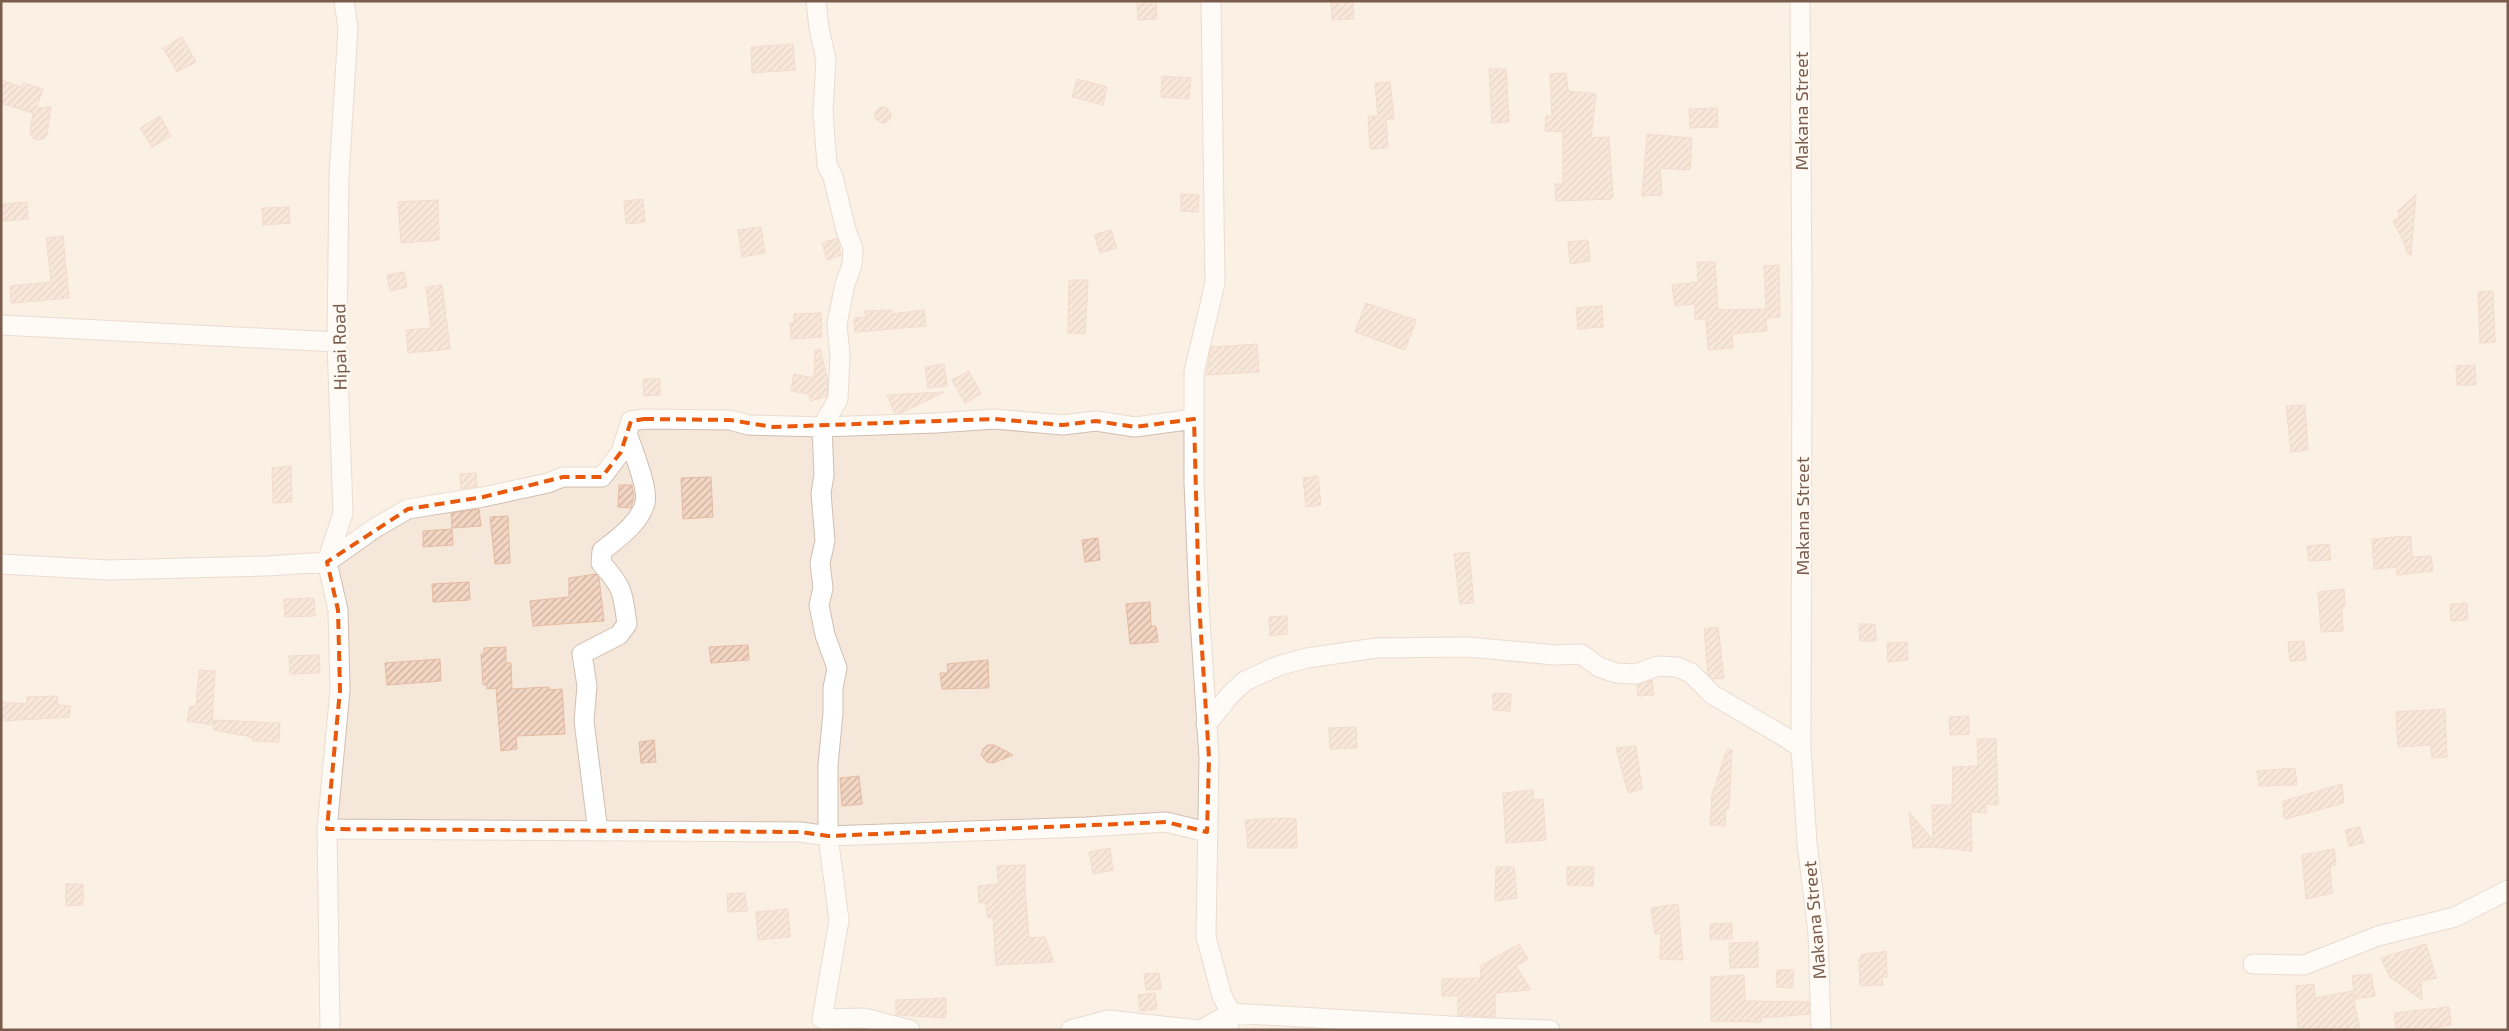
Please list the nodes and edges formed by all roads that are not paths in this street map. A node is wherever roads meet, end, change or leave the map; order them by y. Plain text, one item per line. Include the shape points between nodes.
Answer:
1 (344, 1) edge
2 (816, 1) edge
3 (1211, 1) edge
4 (1800, 1) edge
5 (1, 325) edge
6 (337, 342) junction
7 (1194, 419) junction
8 (822, 427) junction
9 (628, 436) junction
10 (327, 562) junction
11 (1, 564) edge
12 (1206, 725) junction
13 (1801, 748) junction
14 (328, 829) junction
15 (598, 832) junction
16 (1208, 832) junction
17 (828, 836) junction
18 (2508, 890) edge
19 (2253, 964) dead end
20 (1229, 1021) edge
21 (822, 1024) edge
22 (330, 1030) edge
23 (910, 1030) edge
24 (1071, 1030) edge
25 (1200, 1030) edge
26 (1550, 1030) edge
27 (1821, 1030) edge

1 - 6 street, Hipai Road via 348,28 339,177
2 - 8 street via 826,60 822,112 826,165 833,177 853,249 837,324 840,356 838,400
3 - 7 street via 1215,283 1194,372
4 - 13 street, Makana Street
5 - 6 street
6 - 10 street, Hipai Road via 343,513
7 - 8 street via 1135,427 1096,421 1063,425 994,419
7 - 12 street
8 - 9 street via 748,425 730,420 644,419 631,421
8 - 17 street via 824,475 821,493 825,541 820,563 823,588 819,605 825,635 838,668 833,688 828,765
9 - 10 street via 621,452 602,477 563,477 483,497 408,509
9 - 15 street via 642,478 646,503 632,527 602,551 602,563 624,594 627,624 619,635 582,654 587,686 584,721
10 - 11 street via 108,570
10 - 14 street via 338,610 340,690
12 - 13 street via 1245,681 1278,666 1307,658 1376,648 1468,647 1555,655 1581,654 1598,667 1616,674 1636,674 1658,666 1677,666 1691,673 1713,695
12 - 16 street
13 - 27 street, Makana Street via 1807,843 1818,933
14 - 15 street
14 - 22 street
15 - 17 street via 800,832
16 - 17 street via 1166,822
16 - 20 street via 1206,937
17 - 21 street via 839,920
18 - 19 street via 2455,918 2378,936 2304,964
20 - 25 street
20 - 26 street
21 - 23 street via 864,1018
24 - 25 street via 1108,1020

